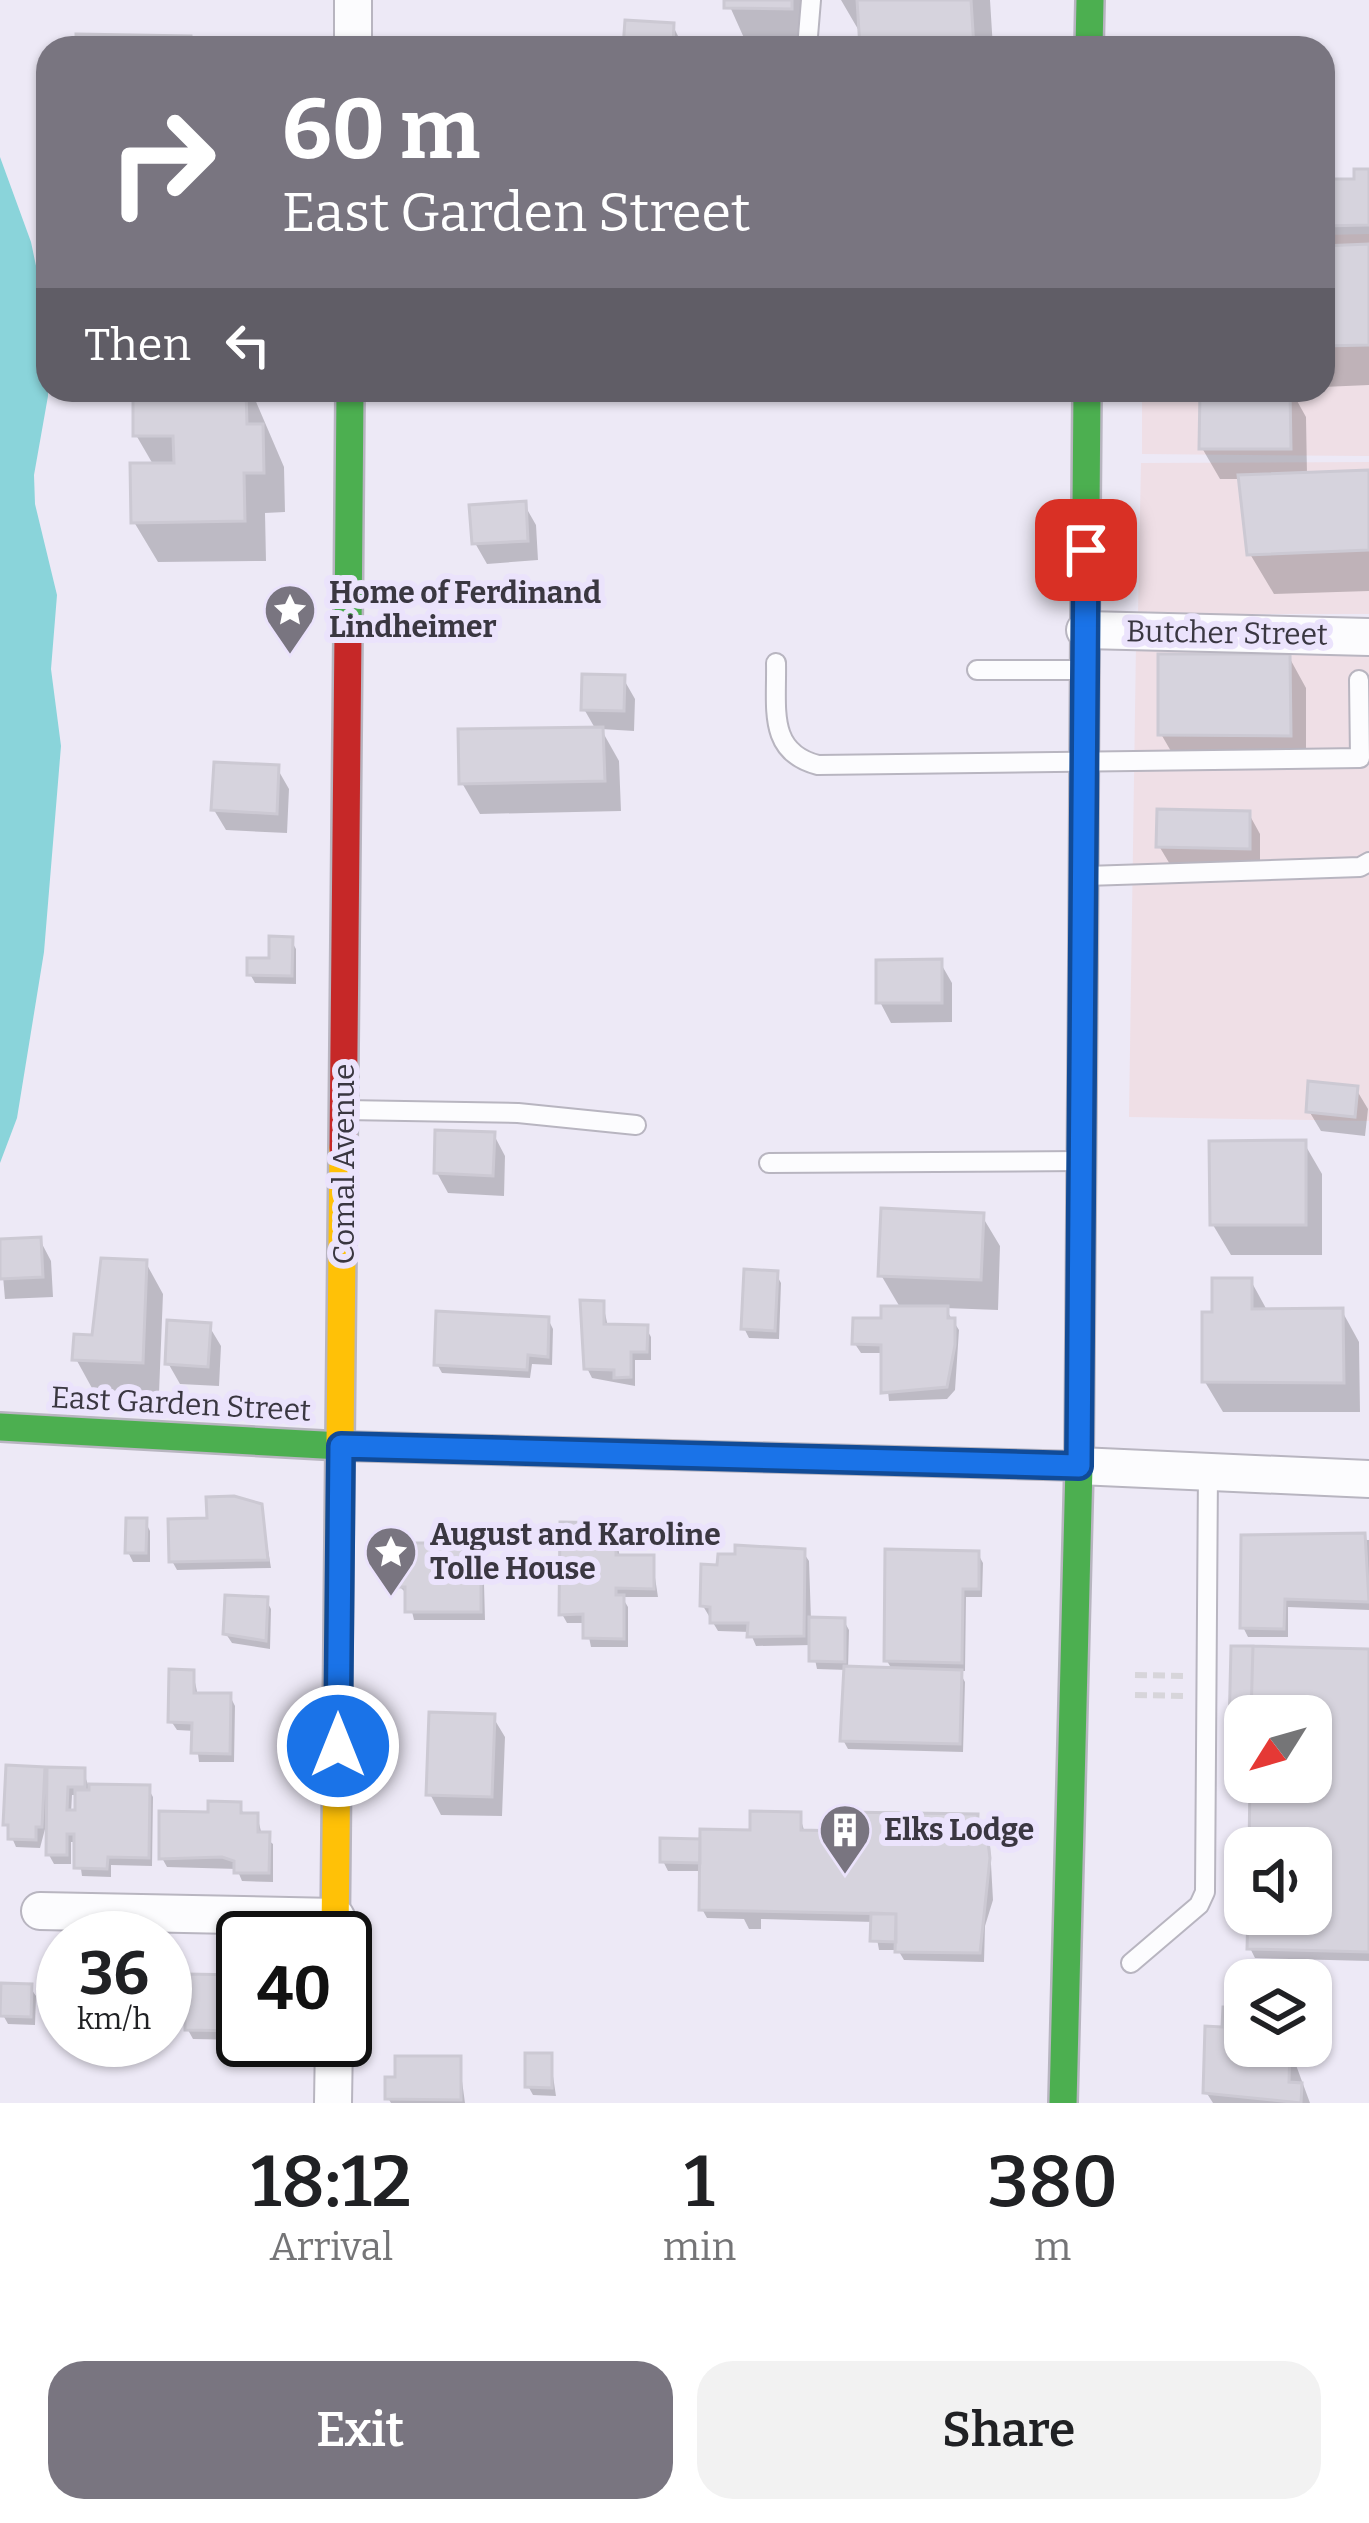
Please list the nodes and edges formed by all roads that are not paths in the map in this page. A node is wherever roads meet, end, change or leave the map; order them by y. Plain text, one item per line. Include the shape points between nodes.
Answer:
1 (353, 0) edge
2 (811, 0) edge
3 (1090, 0) edge
4 (353, 36) edge
5 (808, 36) edge
6 (1089, 36) edge
7 (350, 402) edge
8 (1087, 402) edge
9 (1085, 631) junction
10 (1369, 637) edge
11 (776, 663) dead end
12 (976, 670) dead end
13 (1085, 670) junction
14 (1359, 680) dead end
15 (1083, 759) junction
16 (1369, 862) edge
17 (1081, 876) junction
18 (345, 1109) junction
19 (635, 1125) dead end
20 (1080, 1161) junction
21 (769, 1163) dead end
22 (0, 1427) edge
23 (341, 1446) junction
24 (1079, 1466) junction
25 (1208, 1471) junction
26 (1369, 1479) edge
27 (336, 1911) edge
28 (1131, 1963) dead end
29 (334, 2067) edge
30 (333, 2103) edge
31 (1063, 2103) edge

1 - 4 street
2 - 5 lane
3 - 6 street
7 - 18 street, Comal Avenue
8 - 9 street
9 - 10 street, Butcher Street
9 - 13 street
11 - 15 lane via 778,738 794,759
12 - 13 lane
13 - 15 street
14 - 15 lane via 1360,758
15 - 17 street
16 - 17 lane
17 - 20 street
18 - 19 lane
18 - 23 street, Comal Avenue
20 - 21 lane
20 - 24 street
22 - 23 street, East Garden Street
23 - 24 street, East Garden Street
23 - 27 street, Comal Avenue
24 - 25 street
24 - 31 street
25 - 26 street
25 - 28 lane via 1205,1892
29 - 30 street

